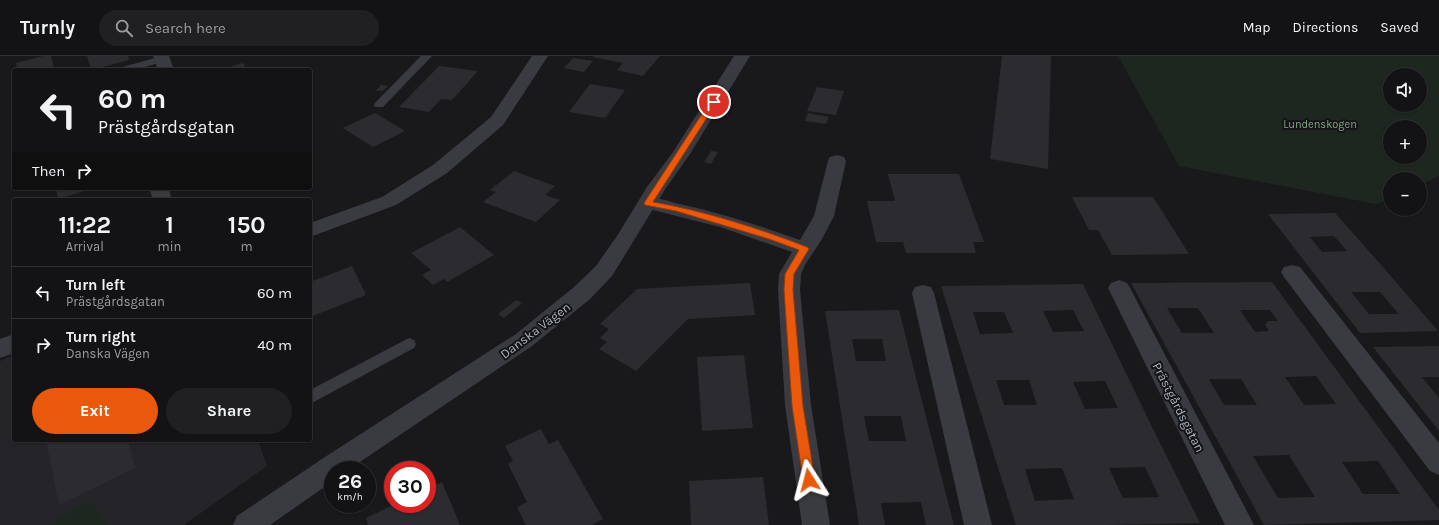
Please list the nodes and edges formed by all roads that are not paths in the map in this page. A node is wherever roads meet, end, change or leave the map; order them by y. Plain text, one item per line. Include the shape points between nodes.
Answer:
1 (427, 56) edge
2 (540, 56) edge
3 (742, 56) edge
4 (163, 62) edge
5 (133, 68) edge
6 (379, 105) dead end
7 (837, 161) dead end
8 (648, 203) junction
9 (312, 229) edge
10 (804, 249) junction
11 (1292, 272) dead end
12 (1119, 288) dead end
13 (923, 293) dead end
14 (12, 344) edge
15 (409, 344) dead end
16 (0, 349) edge
17 (312, 397) edge
18 (1439, 463) edge
19 (248, 525) edge
20 (816, 525) edge
21 (978, 525) edge
22 (1240, 525) edge

1 - 6 lane
2 - 9 street via 497,121 440,168 389,201
3 - 8 street, Danska Vägen
4 - 5 lane
7 - 10 street via 824,216
8 - 10 street via 684,211
8 - 19 street, Danska Vägen via 604,271 582,294 548,322
10 - 20 street via 790,274 788,290 798,406
11 - 18 street
12 - 22 street, Prästgårdsgatan
13 - 21 street
14 - 16 street
15 - 17 lane

